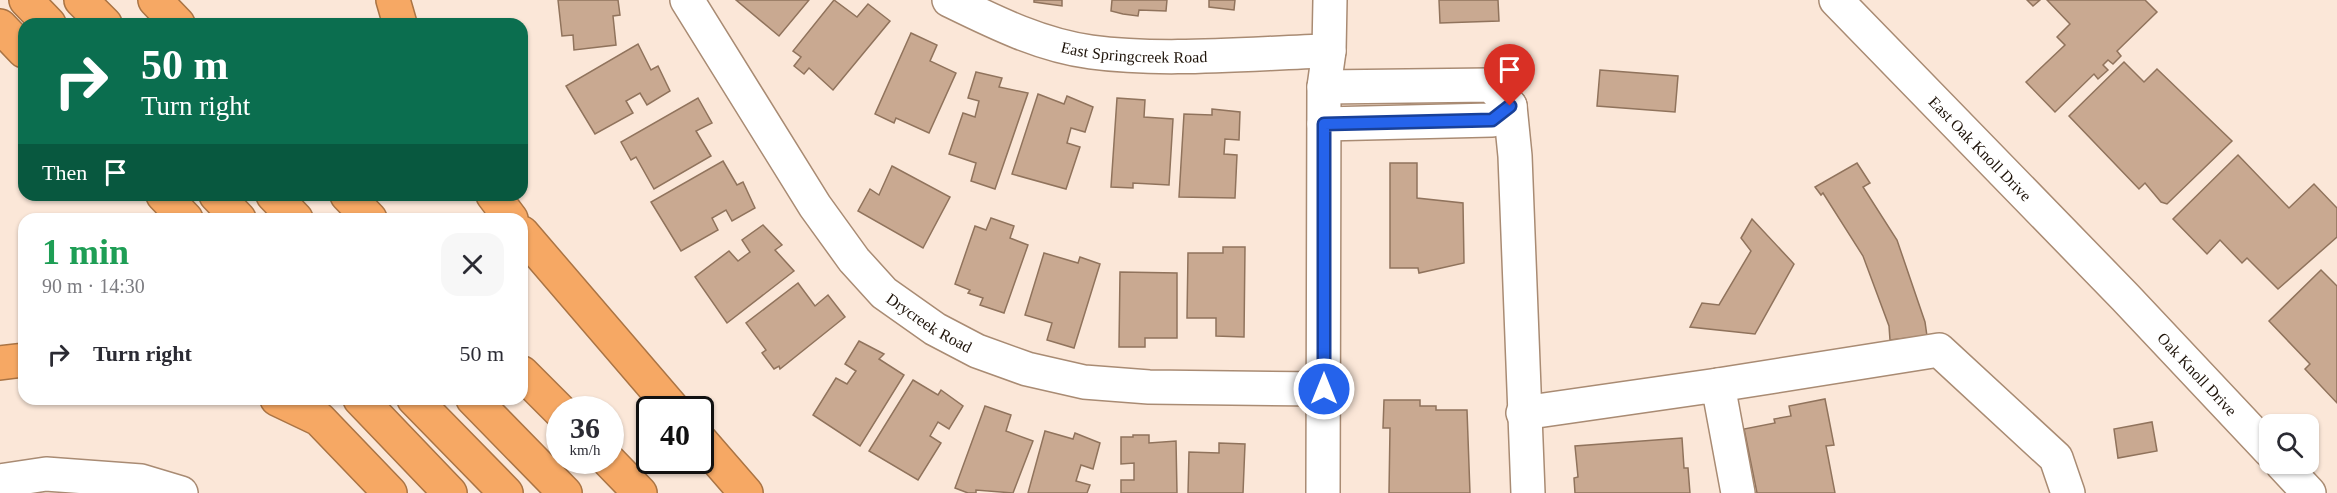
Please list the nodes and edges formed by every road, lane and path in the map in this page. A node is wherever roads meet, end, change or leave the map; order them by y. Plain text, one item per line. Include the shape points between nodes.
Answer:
1 (26, 0) edge
2 (81, 0) edge
3 (155, 0) edge
4 (393, 0) edge
5 (687, 0) edge
6 (949, 0) edge
7 (1330, 0) edge
8 (1836, 0) edge
9 (43, 18) edge
10 (99, 18) edge
11 (172, 18) edge
12 (398, 18) edge
13 (0, 26) edge
14 (18, 45) edge
15 (1329, 51) junction
16 (1440, 86) junction
17 (1324, 87) junction
18 (1510, 106) junction
19 (1442, 121) junction
20 (1324, 124) junction
21 (169, 201) edge
22 (222, 201) edge
23 (279, 201) edge
24 (353, 201) edge
25 (180, 213) edge
26 (233, 213) edge
27 (290, 213) edge
28 (364, 213) edge
29 (528, 240) edge
30 (2125, 297) joint
31 (18, 361) edge
32 (0, 363) edge
33 (528, 379) edge
34 (1718, 385) junction
35 (1324, 389) junction
36 (662, 396) edge
37 (546, 397) edge
38 (290, 405) edge
39 (366, 405) edge
40 (420, 405) edge
41 (479, 405) edge
42 (1523, 413) junction
43 (2259, 438) edge
44 (714, 456) edge
45 (622, 474) edge
46 (2292, 474) edge
47 (0, 481) edge
48 (181, 493) edge
49 (390, 493) edge
50 (450, 493) edge
51 (506, 493) edge
52 (565, 493) edge
53 (640, 493) edge
54 (746, 493) edge
55 (1323, 493) edge
56 (1528, 493) edge
57 (1738, 493) edge
58 (2068, 493) edge
59 (2310, 493) edge

1 - 9 highway
2 - 10 highway
3 - 11 highway
4 - 12 highway
5 - 35 street, Drycreek Road via 815,206 854,260 884,293 935,329 977,351 1027,369 1084,382 1149,387
6 - 15 street, East Springcreek Road via 1044,41 1090,52 1151,56
7 - 15 street
8 - 30 street, East Oak Knoll Drive
13 - 14 highway
15 - 17 street
16 - 17 street
16 - 18 street via 1491,85
16 - 19 street
17 - 20 street
18 - 19 street via 1492,120
18 - 42 street
19 - 20 street
20 - 35 street
21 - 25 highway
22 - 26 highway
23 - 27 highway
24 - 28 highway
29 - 36 highway
30 - 43 street, Oak Knoll Drive
31 - 32 highway
33 - 37 highway
34 - 42 street
34 - 57 street
34 - 58 street via 1939,350 2056,458
35 - 55 street
38 - 49 highway via 319,419
39 - 50 highway
40 - 51 highway
41 - 52 highway
42 - 56 street
44 - 54 highway
45 - 53 highway
46 - 59 street
47 - 48 street via 58,475 141,481

